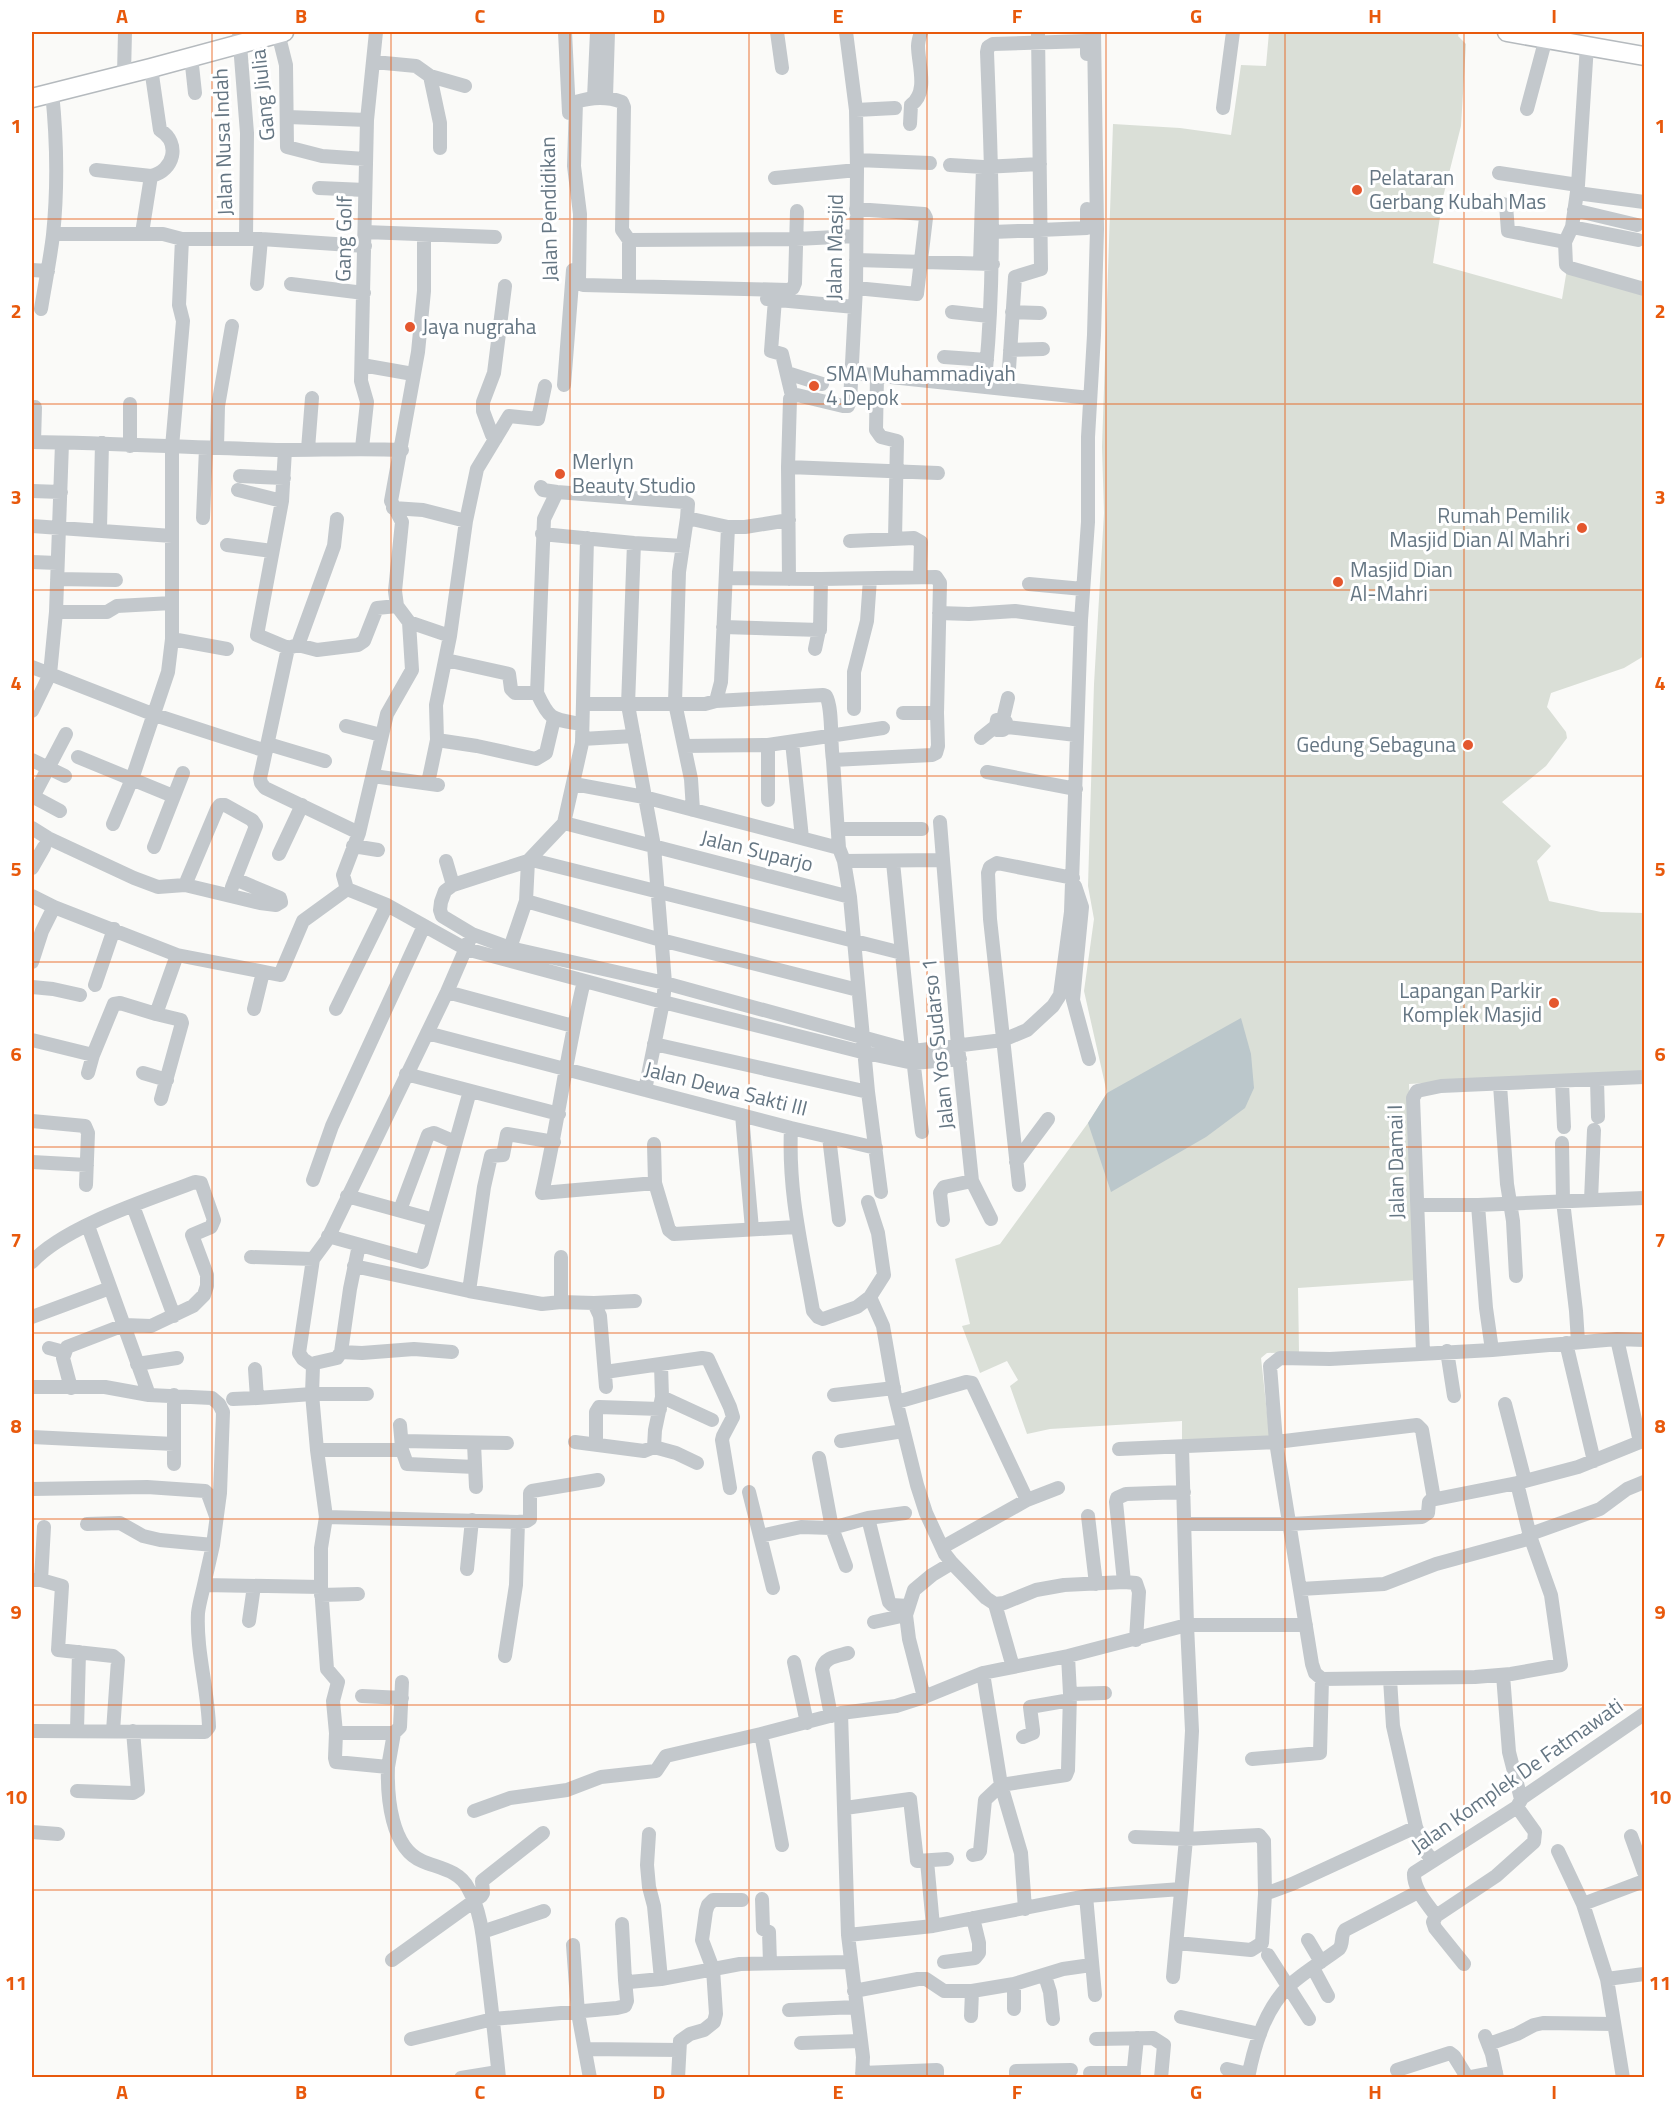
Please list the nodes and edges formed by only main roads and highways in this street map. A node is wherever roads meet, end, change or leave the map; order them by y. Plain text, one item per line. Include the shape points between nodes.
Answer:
1 (281, 32) edge
2 (1507, 32) edge
3 (239, 37) edge
4 (1644, 56) edge
5 (32, 98) edge

1 - 3 main road
2 - 4 main road
3 - 5 main road via 151,68

